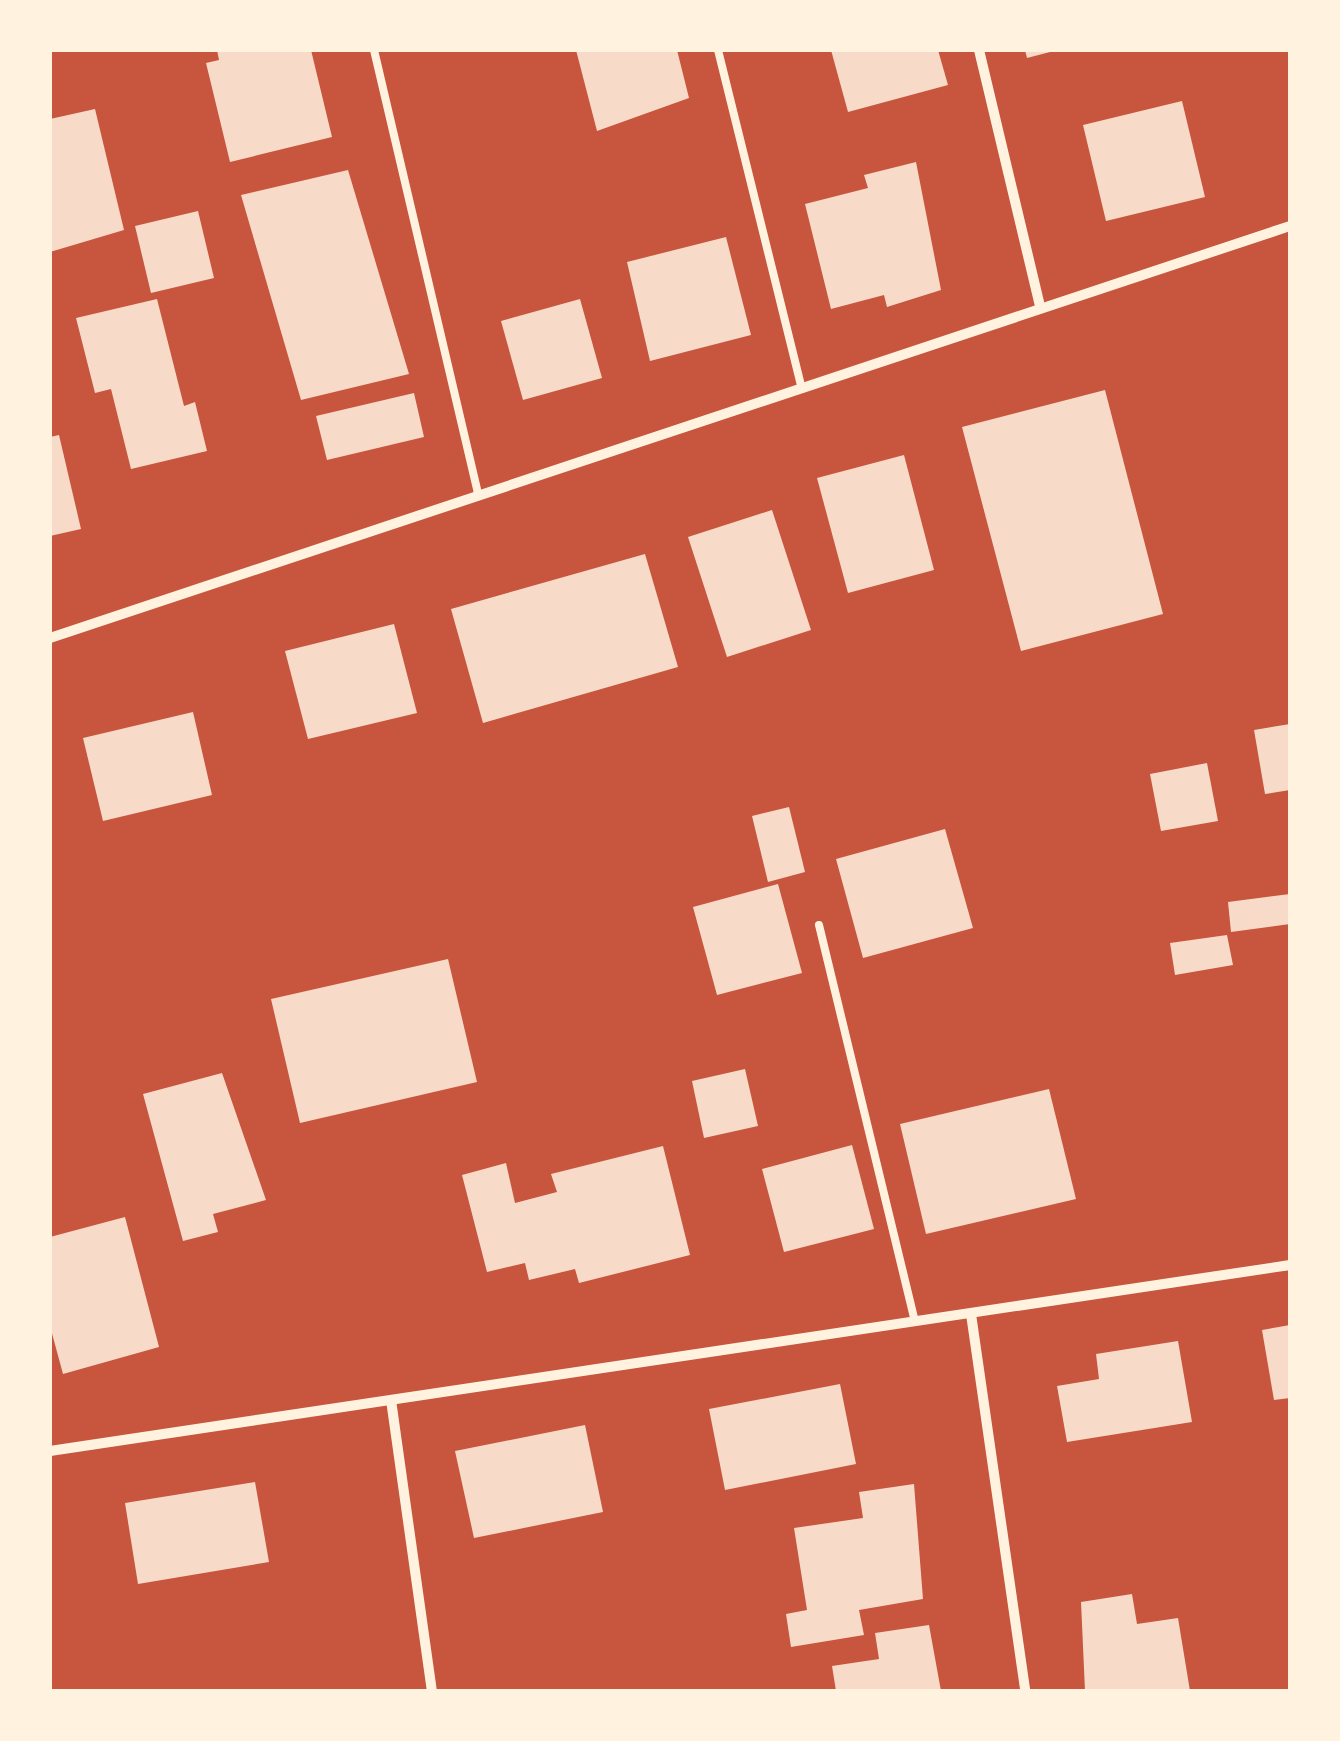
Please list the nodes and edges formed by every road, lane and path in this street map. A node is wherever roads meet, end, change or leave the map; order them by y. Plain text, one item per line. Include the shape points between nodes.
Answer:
1 (374, 50) edge
2 (718, 50) edge
3 (979, 50) edge
4 (1290, 226) edge
5 (1040, 306) junction
6 (802, 389) junction
7 (478, 495) junction
8 (50, 638) edge
9 (819, 925) dead end
10 (1290, 1265) edge
11 (971, 1314) junction
12 (914, 1318) junction
13 (391, 1400) junction
14 (50, 1452) edge
15 (432, 1691) edge
16 (1025, 1691) edge

1 - 7 lane
2 - 6 lane
3 - 5 street
4 - 5 street
5 - 6 street
6 - 7 street
7 - 8 street
9 - 12 lane
10 - 11 street
11 - 12 street
11 - 16 street
12 - 13 street
13 - 14 street
13 - 15 street

